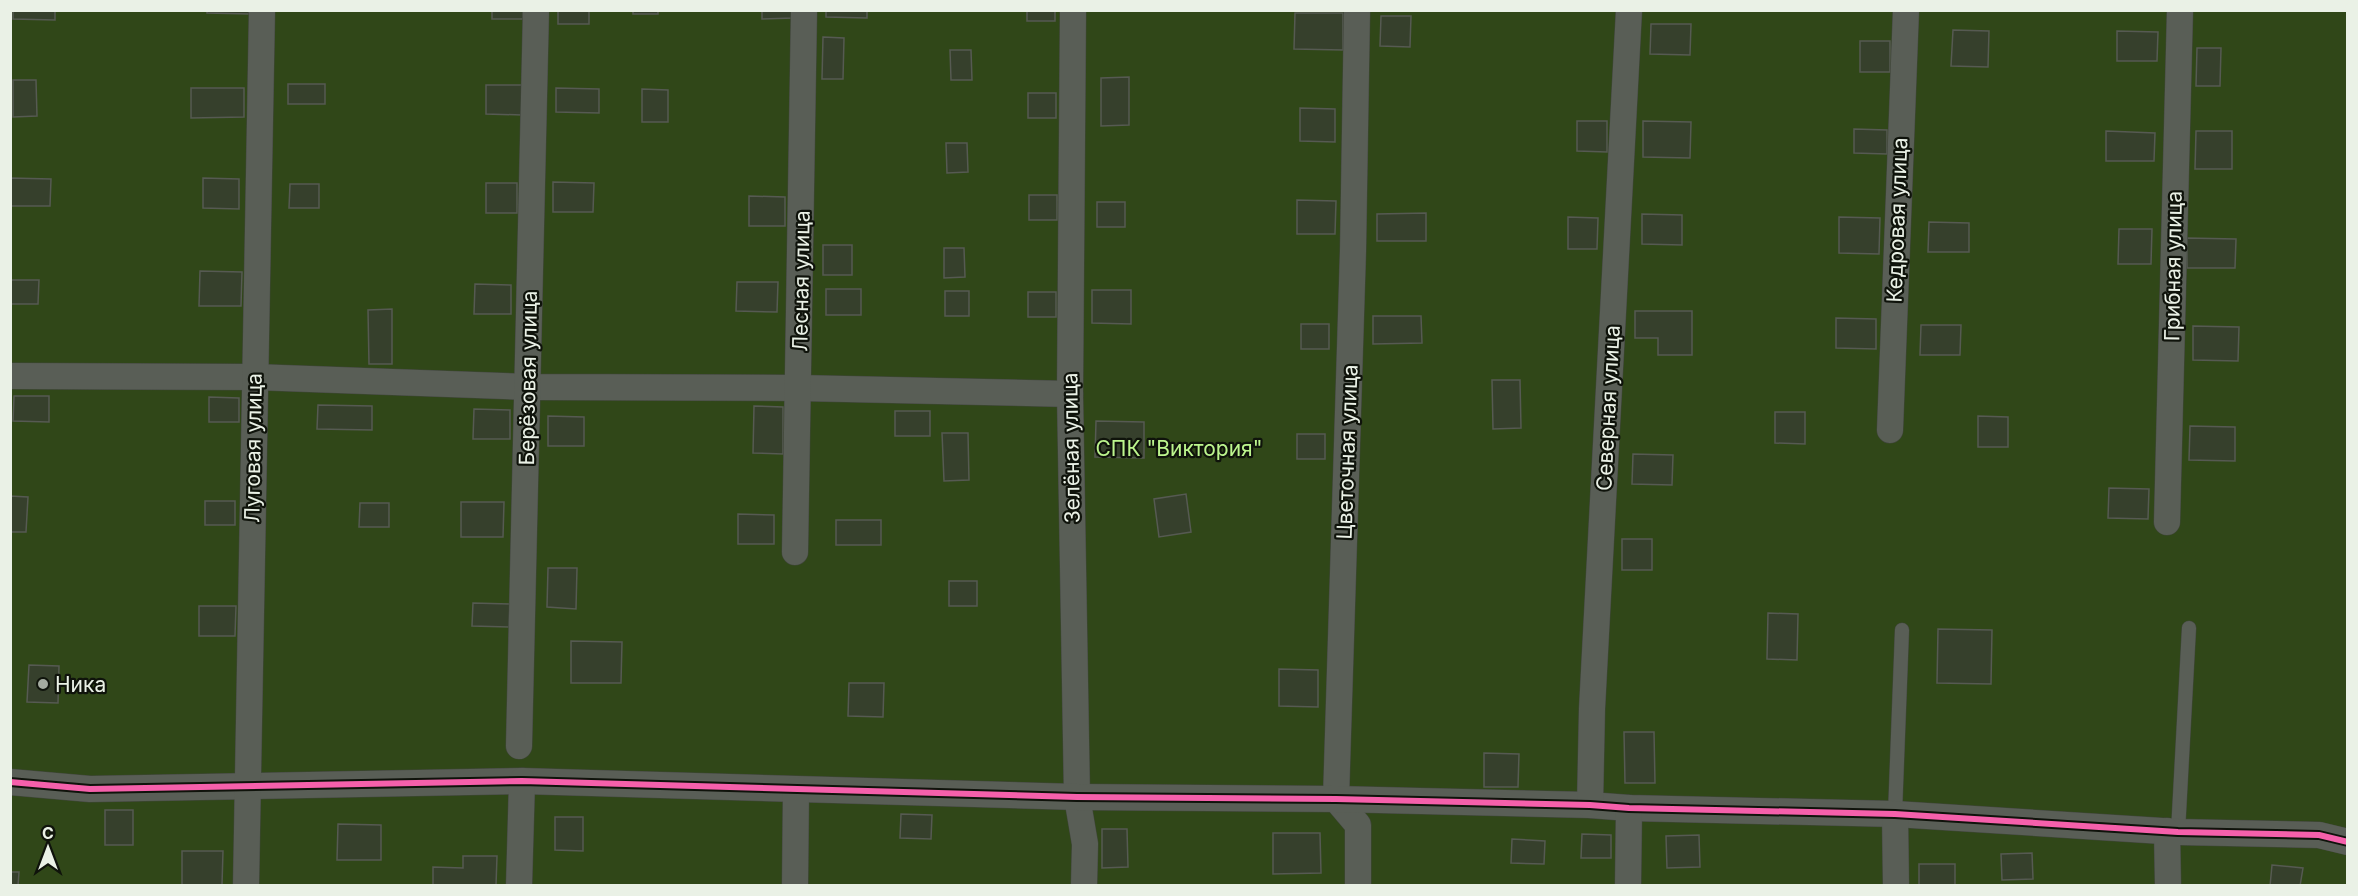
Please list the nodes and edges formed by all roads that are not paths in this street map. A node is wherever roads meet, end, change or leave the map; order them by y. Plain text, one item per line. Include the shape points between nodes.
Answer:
1 (262, 10) edge
2 (536, 10) edge
3 (804, 10) edge
4 (1073, 10) edge
5 (1357, 10) edge
6 (1629, 10) edge
7 (1906, 10) edge
8 (2180, 10) edge
9 (10, 376) edge
10 (254, 376) junction
11 (529, 387) junction
12 (799, 388) junction
13 (1070, 394) junction
14 (1890, 430) dead end
15 (2167, 522) dead end
16 (795, 552) dead end
17 (2189, 628) dead end
18 (1902, 630) dead end
19 (519, 746) dead end
20 (522, 781) junction
21 (10, 782) edge
22 (249, 785) junction
23 (796, 790) junction
24 (1077, 798) junction
25 (1336, 799) junction
26 (1590, 805) junction
27 (1629, 808) junction
28 (1895, 814) junction
29 (2173, 832) junction
30 (2348, 842) edge
31 (246, 885) edge
32 (519, 885) edge
33 (795, 885) edge
34 (1084, 885) edge
35 (1358, 885) edge
36 (1628, 885) edge
37 (1896, 885) edge
38 (2168, 885) edge

1 - 10 street, Луговая улица
2 - 11 street, Берёзовая улица
3 - 12 street, Лесная улица
4 - 13 street, Зелёная улица
5 - 25 street, Цветочная улица
6 - 26 street, Северная улица
7 - 14 street, Кедровая улица
8 - 15 street, Грибная улица
9 - 10 street
10 - 11 street
10 - 22 street, Луговая улица
11 - 12 street
11 - 19 street, Берёзовая улица
12 - 13 street
12 - 16 street, Лесная улица
13 - 24 street, Зелёная улица
17 - 29 lane
18 - 28 lane
20 - 22 street
20 - 23 street
20 - 32 street
21 - 22 street via 90,789
22 - 31 street, Луговая улица
23 - 24 street
23 - 33 street
24 - 25 street
24 - 34 street, Зелёная улица via 1085,844
25 - 26 street
25 - 35 street via 1358,825
26 - 27 street
27 - 28 street
27 - 36 street
28 - 29 street
28 - 37 street
29 - 30 street via 2319,834
29 - 38 street

